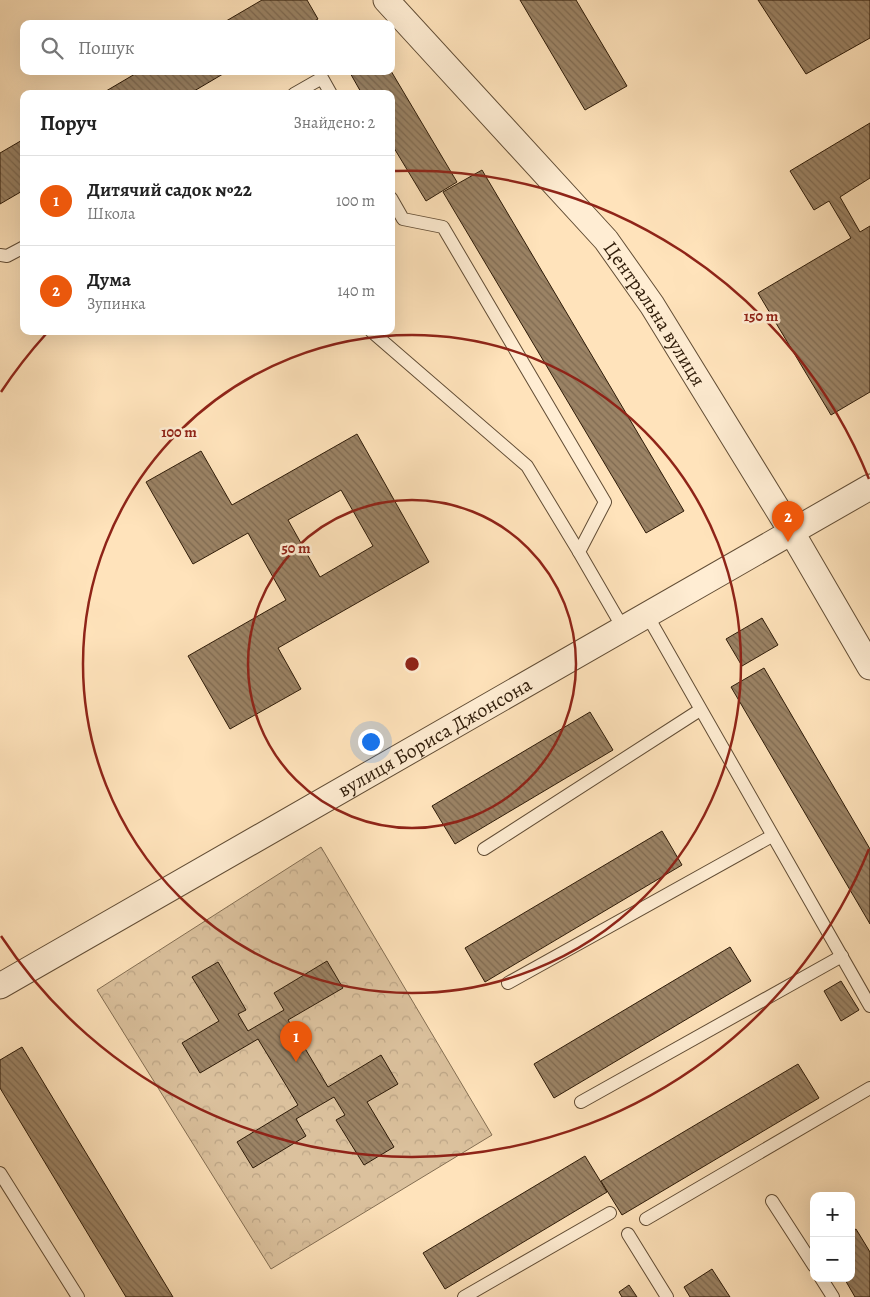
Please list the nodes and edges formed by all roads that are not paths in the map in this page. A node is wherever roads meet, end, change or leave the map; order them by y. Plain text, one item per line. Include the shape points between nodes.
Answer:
1 (386, 0) edge
2 (301, 90) edge
3 (329, 90) edge
4 (395, 205) edge
5 (20, 248) edge
6 (0, 255) edge
7 (376, 335) edge
8 (869, 489) edge
9 (791, 531) junction
10 (579, 552) junction
11 (646, 615) junction
12 (623, 628) junction
13 (870, 666) edge
14 (700, 710) junction
15 (772, 836) junction
16 (484, 849) dead end
17 (842, 956) junction
18 (508, 983) dead end
19 (0, 986) edge
20 (870, 1006) edge
21 (870, 1088) edge
22 (581, 1102) dead end
23 (0, 1173) edge
24 (772, 1201) dead end
25 (610, 1213) dead end
26 (646, 1218) dead end
27 (628, 1234) dead end
28 (810, 1260) edge
29 (824, 1282) edge
30 (78, 1297) edge
31 (464, 1297) edge
32 (667, 1297) edge
33 (833, 1297) edge

1 - 9 street, Центральна вулиця via 606,240 652,305
2 - 3 lane via 322,78
4 - 10 lane via 403,219 443,227 605,502
5 - 6 lane via 7,256
7 - 10 lane via 528,466
8 - 9 street, вулиця Бориса Джонсона
9 - 11 street, вулиця Бориса Джонсона
9 - 13 street, Центральна вулиця
10 - 12 lane
11 - 12 street, вулиця Бориса Джонсона
11 - 14 lane
12 - 19 street, вулиця Бориса Джонсона
14 - 15 lane
14 - 16 lane
15 - 17 lane
15 - 18 lane
17 - 20 lane
17 - 22 lane
21 - 26 lane
23 - 30 lane
24 - 28 lane
25 - 31 lane
27 - 32 lane
29 - 33 lane

